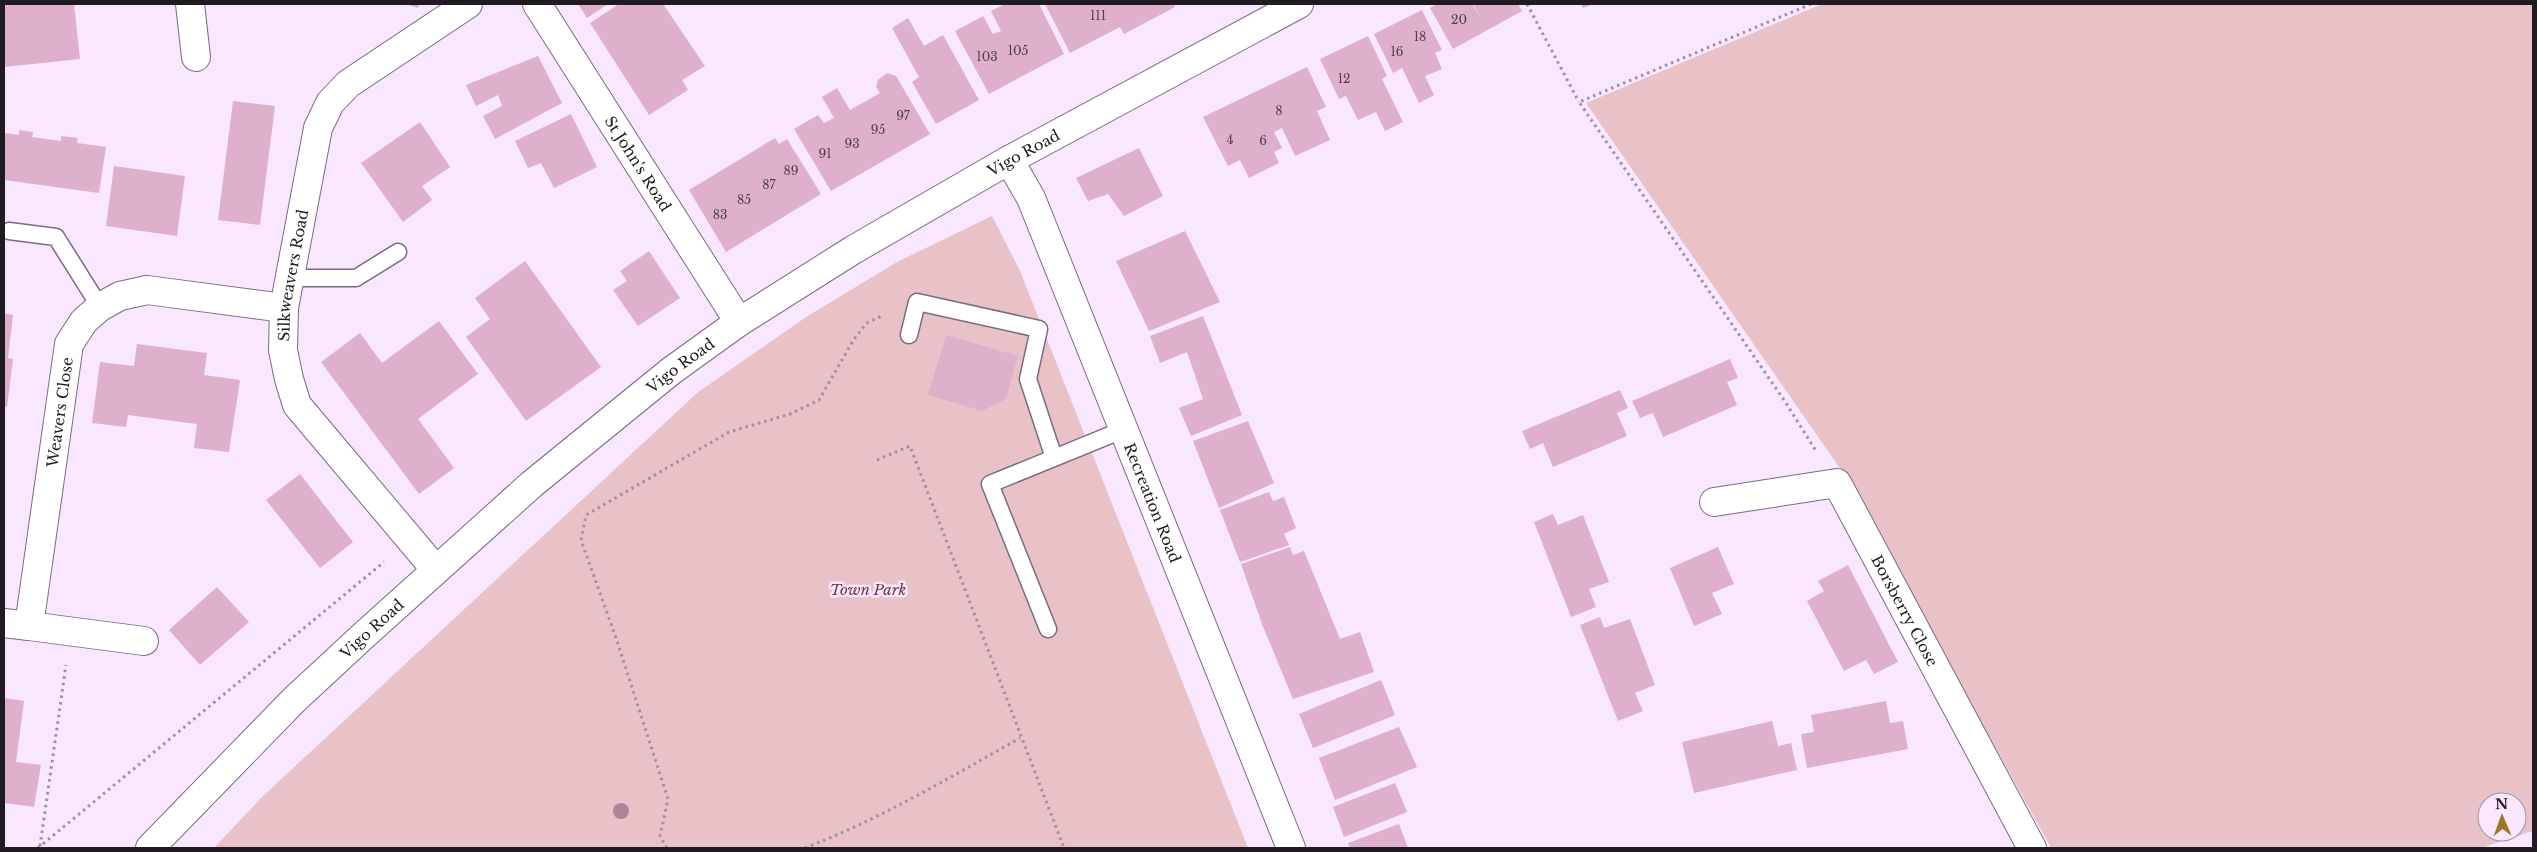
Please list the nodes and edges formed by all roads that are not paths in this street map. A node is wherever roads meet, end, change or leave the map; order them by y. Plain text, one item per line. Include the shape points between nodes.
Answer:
1 (190, 4) edge
2 (468, 4) edge
3 (537, 4) edge
4 (1299, 4) edge
5 (196, 57) dead end
6 (1009, 160) junction
7 (9, 231) dead end
8 (398, 252) dead end
9 (289, 278) junction
10 (100, 307) junction
11 (284, 308) junction
12 (739, 322) junction
13 (910, 334) dead end
14 (1125, 429) junction
15 (1054, 458) junction
16 (1714, 502) dead end
17 (436, 570) junction
18 (16, 624) edge
19 (1048, 629) dead end
20 (144, 641) dead end
21 (150, 848) edge
22 (1291, 848) edge
23 (2032, 848) edge

1 - 5 street
2 - 9 street, Silkweavers Road via 348,84 330,103 318,128
3 - 12 street, St John's Road
4 - 6 street, Vigo Road
6 - 12 street, Vigo Road via 853,250
6 - 14 street, Recreation Road via 1031,198
7 - 10 lane via 56,237
8 - 9 lane via 356,278
9 - 11 street, Silkweavers Road
10 - 11 street, Weavers Close via 120,296 147,290
10 - 18 street, Weavers Close via 84,321 69,344
11 - 17 street, Silkweavers Road via 283,350 297,405
12 - 17 street, Vigo Road via 606,422
13 - 15 lane via 917,302 1039,329 1028,379
14 - 15 lane
14 - 22 street, Recreation Road
15 - 19 lane via 990,484
16 - 23 street, Borsberry Close via 1837,483
17 - 21 street, Vigo Road via 294,700
18 - 20 street, Weavers Close

